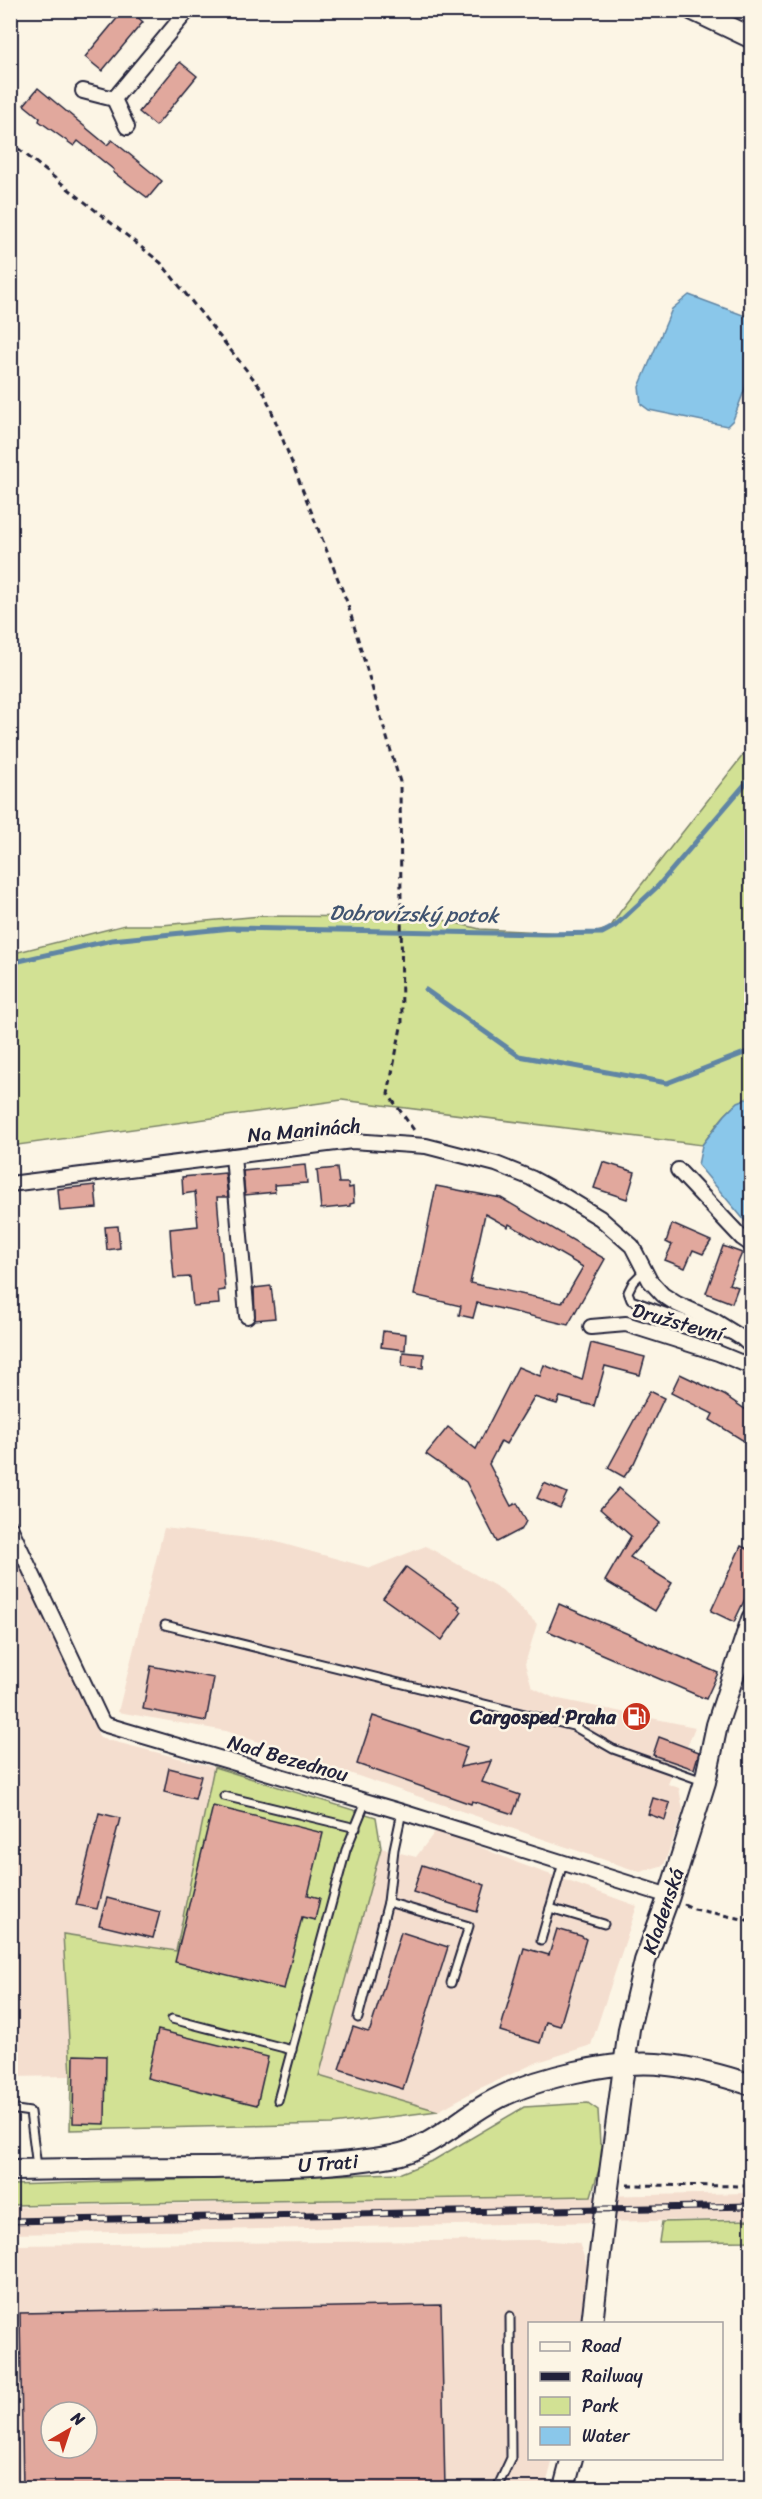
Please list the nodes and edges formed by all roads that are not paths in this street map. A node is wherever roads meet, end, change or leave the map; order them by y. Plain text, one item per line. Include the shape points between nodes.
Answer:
1 (188, 10) edge
2 (693, 10) edge
3 (752, 38) edge
4 (83, 91) dead end
5 (114, 99) junction
6 (128, 127) dead end
7 (233, 1156) junction
8 (678, 1170) dead end
9 (10, 1184) edge
10 (752, 1245) edge
11 (645, 1270) junction
12 (247, 1316) dead end
13 (591, 1327) dead end
14 (747, 1342) edge
15 (752, 1367) edge
16 (10, 1527) edge
17 (752, 1619) edge
18 (165, 1625) dead end
19 (705, 1782) junction
20 (224, 1796) dead end
21 (366, 1801) junction
22 (402, 1812) junction
23 (356, 1828) junction
24 (563, 1863) junction
25 (669, 1896) junction
26 (388, 1902) junction
27 (550, 1908) junction
28 (604, 1924) dead end
29 (541, 1940) dead end
30 (451, 1983) dead end
31 (358, 2018) dead end
32 (172, 2019) dead end
33 (292, 2050) junction
34 (625, 2064) junction
35 (752, 2085) edge
36 (278, 2100) dead end
37 (10, 2109) edge
38 (37, 2169) junction
39 (10, 2170) edge
40 (510, 2316) dead end
41 (592, 2322) edge
42 (571, 2460) edge
43 (497, 2488) edge
44 (564, 2488) edge

1 - 5 street
2 - 3 street
4 - 5 street
5 - 6 street
7 - 9 street, Na Maninách
7 - 11 street, Na Maninách via 352,1141 426,1146 496,1164 531,1178 600,1218 632,1246
7 - 12 street
8 - 10 street
11 - 14 street, Na Maninách via 663,1295
11 - 14 lane via 628,1292 631,1300
13 - 15 street, Družstevní via 626,1324
16 - 21 street, Nad Bezednou via 103,1724
17 - 19 street, Kladenská via 717,1725
18 - 19 lane via 573,1726 613,1749
19 - 25 street, Kladenská
20 - 23 lane
21 - 22 street, Nad Bezednou
21 - 23 lane
22 - 24 street, Nad Bezednou
22 - 26 lane
23 - 33 lane via 346,1850
24 - 25 street, Nad Bezednou
24 - 27 lane
25 - 34 street, Kladenská via 645,1961
26 - 30 lane via 469,1926
26 - 31 lane
27 - 28 lane
27 - 29 lane
32 - 33 lane
33 - 36 lane
34 - 35 street, U Trati via 666,2064
34 - 38 street, U Trati via 524,2088 488,2104 434,2139 396,2155 327,2164
34 - 41 street, Kladenská
37 - 38 lane via 30,2112
38 - 39 street, U Trati
40 - 43 lane via 511,2458
42 - 44 street

